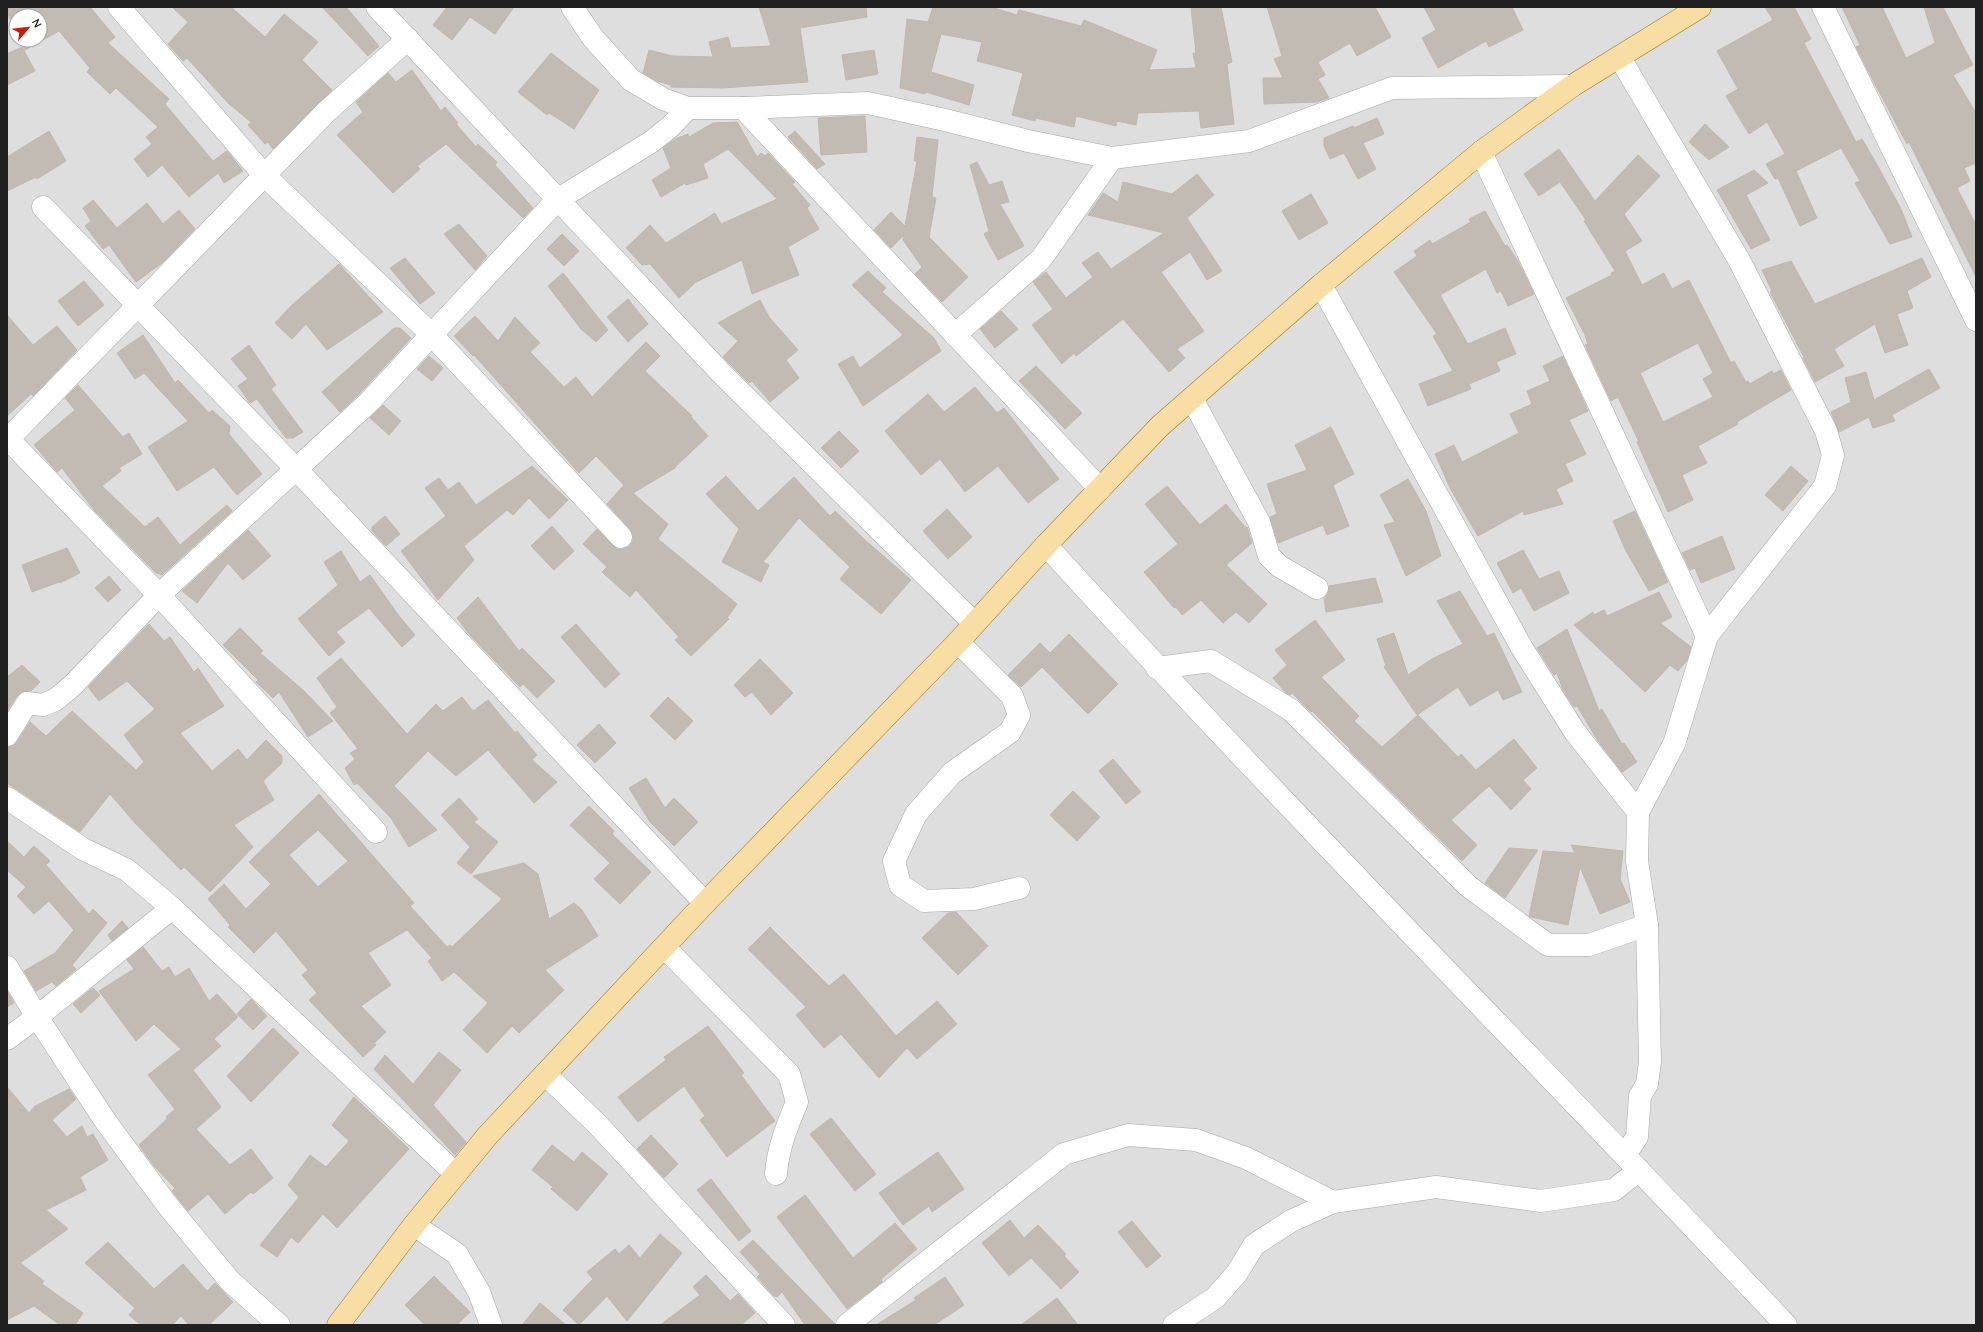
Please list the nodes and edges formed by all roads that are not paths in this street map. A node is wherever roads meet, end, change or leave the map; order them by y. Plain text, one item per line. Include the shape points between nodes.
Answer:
1 (119, 7) edge
2 (377, 7) edge
3 (572, 7) edge
4 (1700, 7) edge
5 (1823, 7) edge
6 (408, 39) junction
7 (1620, 58) junction
8 (1572, 86) junction
9 (688, 108) junction
10 (743, 108) junction
11 (1481, 152) junction
12 (1112, 158) junction
13 (266, 176) junction
14 (557, 200) junction
15 (43, 207) dead end
16 (1321, 285) junction
17 (137, 307) junction
18 (1976, 320) edge
19 (431, 334) junction
20 (955, 335) junction
21 (1192, 399) junction
22 (7, 439) edge
23 (296, 470) junction
24 (1100, 489) junction
25 (621, 537) dead end
26 (1046, 546) junction
27 (1316, 588) dead end
28 (159, 595) junction
29 (974, 623) junction
30 (1707, 636) junction
31 (958, 642) junction
32 (1158, 668) junction
33 (7, 735) edge
34 (7, 798) edge
35 (1638, 812) junction
36 (376, 832) dead end
37 (1019, 888) dead end
38 (706, 903) junction
39 (172, 908) junction
40 (1647, 925) junction
41 (664, 947) junction
42 (7, 967) edge
43 (37, 1017) junction
44 (7, 1039) edge
45 (545, 1074) junction
46 (1632, 1162) junction
47 (456, 1174) junction
48 (776, 1174) dead end
49 (1333, 1202) junction
50 (414, 1225) junction
51 (279, 1325) edge
52 (338, 1325) edge
53 (491, 1325) edge
54 (784, 1325) edge
55 (847, 1325) edge
56 (1174, 1325) edge
57 (1786, 1325) edge

1 - 13 street
2 - 6 street
3 - 9 street via 593,38 631,80 663,99
4 - 7 main road
5 - 18 street
6 - 13 street via 326,112
6 - 14 street
7 - 8 main road
7 - 30 street via 1740,260 1826,431 1832,455 1825,486
8 - 11 main road
8 - 12 street via 1392,88 1249,142
9 - 10 street
9 - 14 street via 651,142
10 - 12 street via 868,103
10 - 20 street
11 - 16 main road
11 - 30 street
12 - 20 street via 1040,259
13 - 17 street
13 - 19 street
14 - 19 street
14 - 29 street via 722,375
15 - 17 street
16 - 21 main road
16 - 35 street via 1522,648 1575,732
17 - 22 street
17 - 23 street
19 - 23 street via 368,403
19 - 25 street
20 - 24 street
21 - 24 main road via 1160,426
21 - 27 street via 1259,522 1269,556 1279,566
22 - 28 street
23 - 28 street
23 - 38 street
24 - 26 main road
26 - 29 main road
26 - 32 street
28 - 33 street via 72,686 55,700 43,705 27,703
28 - 36 street
29 - 31 main road
30 - 35 street via 1674,744
31 - 37 street via 1012,696 1019,715 1010,732 952,773 916,814 894,861 900,885 924,901 974,899
31 - 38 main road
32 - 40 street via 1211,661 1291,710 1468,886 1548,945 1589,945
32 - 46 street
34 - 39 street via 84,849 127,870
35 - 40 street via 1637,861
38 - 41 main road
39 - 43 street
39 - 47 street
40 - 46 street via 1650,1062 1647,1084 1640,1096
41 - 45 main road
41 - 48 street via 789,1074 797,1102 783,1136
42 - 43 street
43 - 44 street
43 - 51 street via 106,1122 168,1206 230,1281
45 - 47 main road via 488,1135
45 - 54 street via 597,1124
46 - 49 street via 1614,1190 1541,1200 1436,1187
46 - 57 street
47 - 50 main road
49 - 55 street via 1246,1158 1196,1140 1128,1135 1064,1154
49 - 56 street via 1291,1221 1254,1245 1238,1273 1214,1298
50 - 52 main road
50 - 53 street via 457,1254 479,1292

